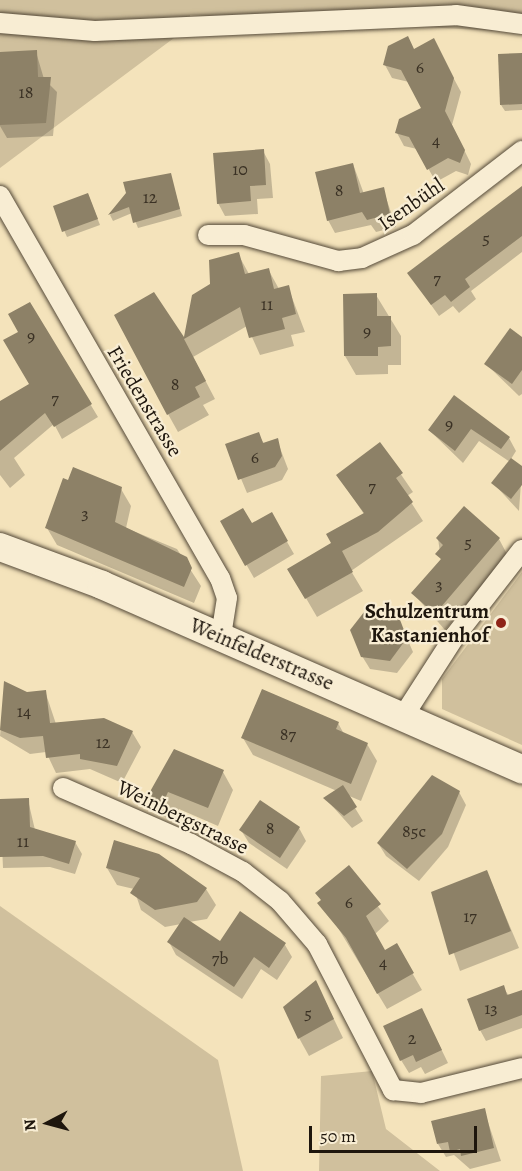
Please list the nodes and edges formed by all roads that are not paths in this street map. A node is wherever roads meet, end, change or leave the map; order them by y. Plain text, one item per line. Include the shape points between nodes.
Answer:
1 (0, 23) edge
2 (522, 24) edge
3 (522, 151) edge
4 (0, 196) edge
5 (208, 235) dead end
6 (0, 547) edge
7 (522, 550) edge
8 (221, 636) junction
9 (404, 715) junction
10 (522, 769) edge
11 (63, 788) dead end
12 (522, 1068) edge

1 - 2 street via 95,31 456,15
3 - 5 street, Isenbühl via 413,235 362,258 338,261 244,236
4 - 8 street, Friedenstrasse via 220,578 228,598
6 - 8 main road, Weinfelderstrasse
7 - 9 street via 455,636
8 - 9 main road, Weinfelderstrasse
9 - 10 main road, Weinfelderstrasse
11 - 12 street, Weinbergstrasse via 191,844 243,872 280,901 317,944 393,1090 421,1093

